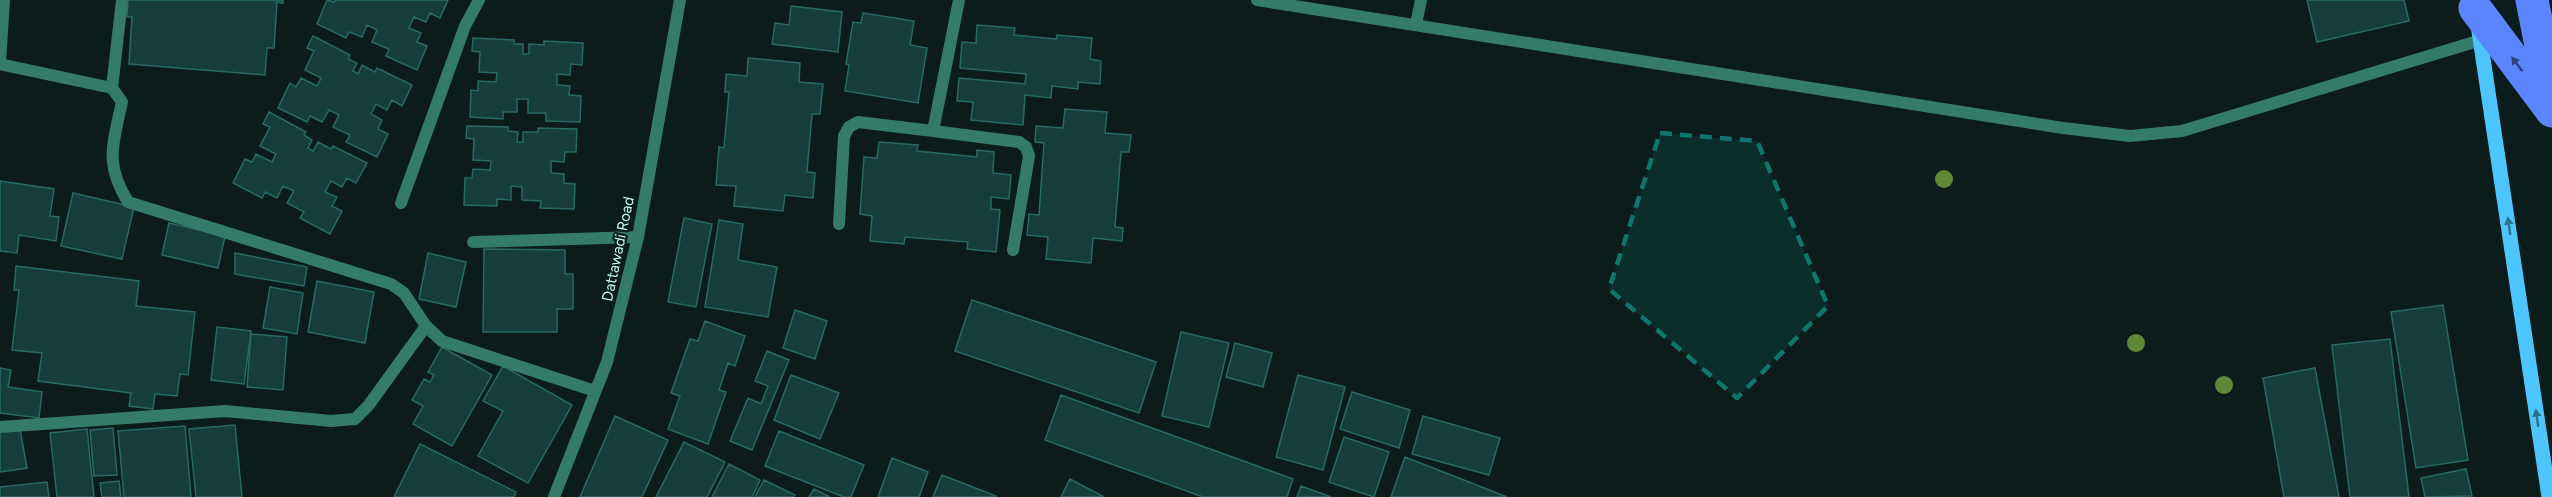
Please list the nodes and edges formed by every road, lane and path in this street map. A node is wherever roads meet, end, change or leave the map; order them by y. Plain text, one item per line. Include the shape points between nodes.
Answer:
1 (4, 0) edge
2 (122, 0) edge
3 (479, 0) edge
4 (680, 0) edge
5 (958, 0) edge
6 (1257, 0) edge
7 (1421, 0) edge
8 (2534, 5) edge
9 (2476, 16) edge
10 (1416, 24) junction
11 (0, 63) edge
12 (112, 88) junction
13 (2552, 101) edge
14 (2552, 111) edge
15 (933, 131) junction
16 (401, 203) dead end
17 (839, 224) dead end
18 (638, 237) junction
19 (473, 242) dead end
20 (1013, 249) dead end
21 (426, 326) junction
22 (596, 391) junction
23 (0, 427) edge
24 (554, 497) edge
25 (2549, 497) edge

1 - 11 street
2 - 12 street
3 - 16 street via 465,26
4 - 18 street, Dattawadi Road
5 - 15 street
6 - 10 street
7 - 10 street
8 - 13 highway
9 - 10 street via 2182,131 2130,136
14 -> 9 highway
25 -> 9 main road
11 - 12 street
12 - 21 street via 122,102 111,156 128,202 391,284 404,293
15 - 17 street via 858,122 849,127 844,136
15 - 20 street via 1019,142 1026,147 1029,156
18 - 19 street
18 - 22 street, Dattawadi Road
21 - 22 street via 442,341 459,348
21 - 23 street via 355,419 331,421 225,411
22 - 24 street, Dattawadi Road

